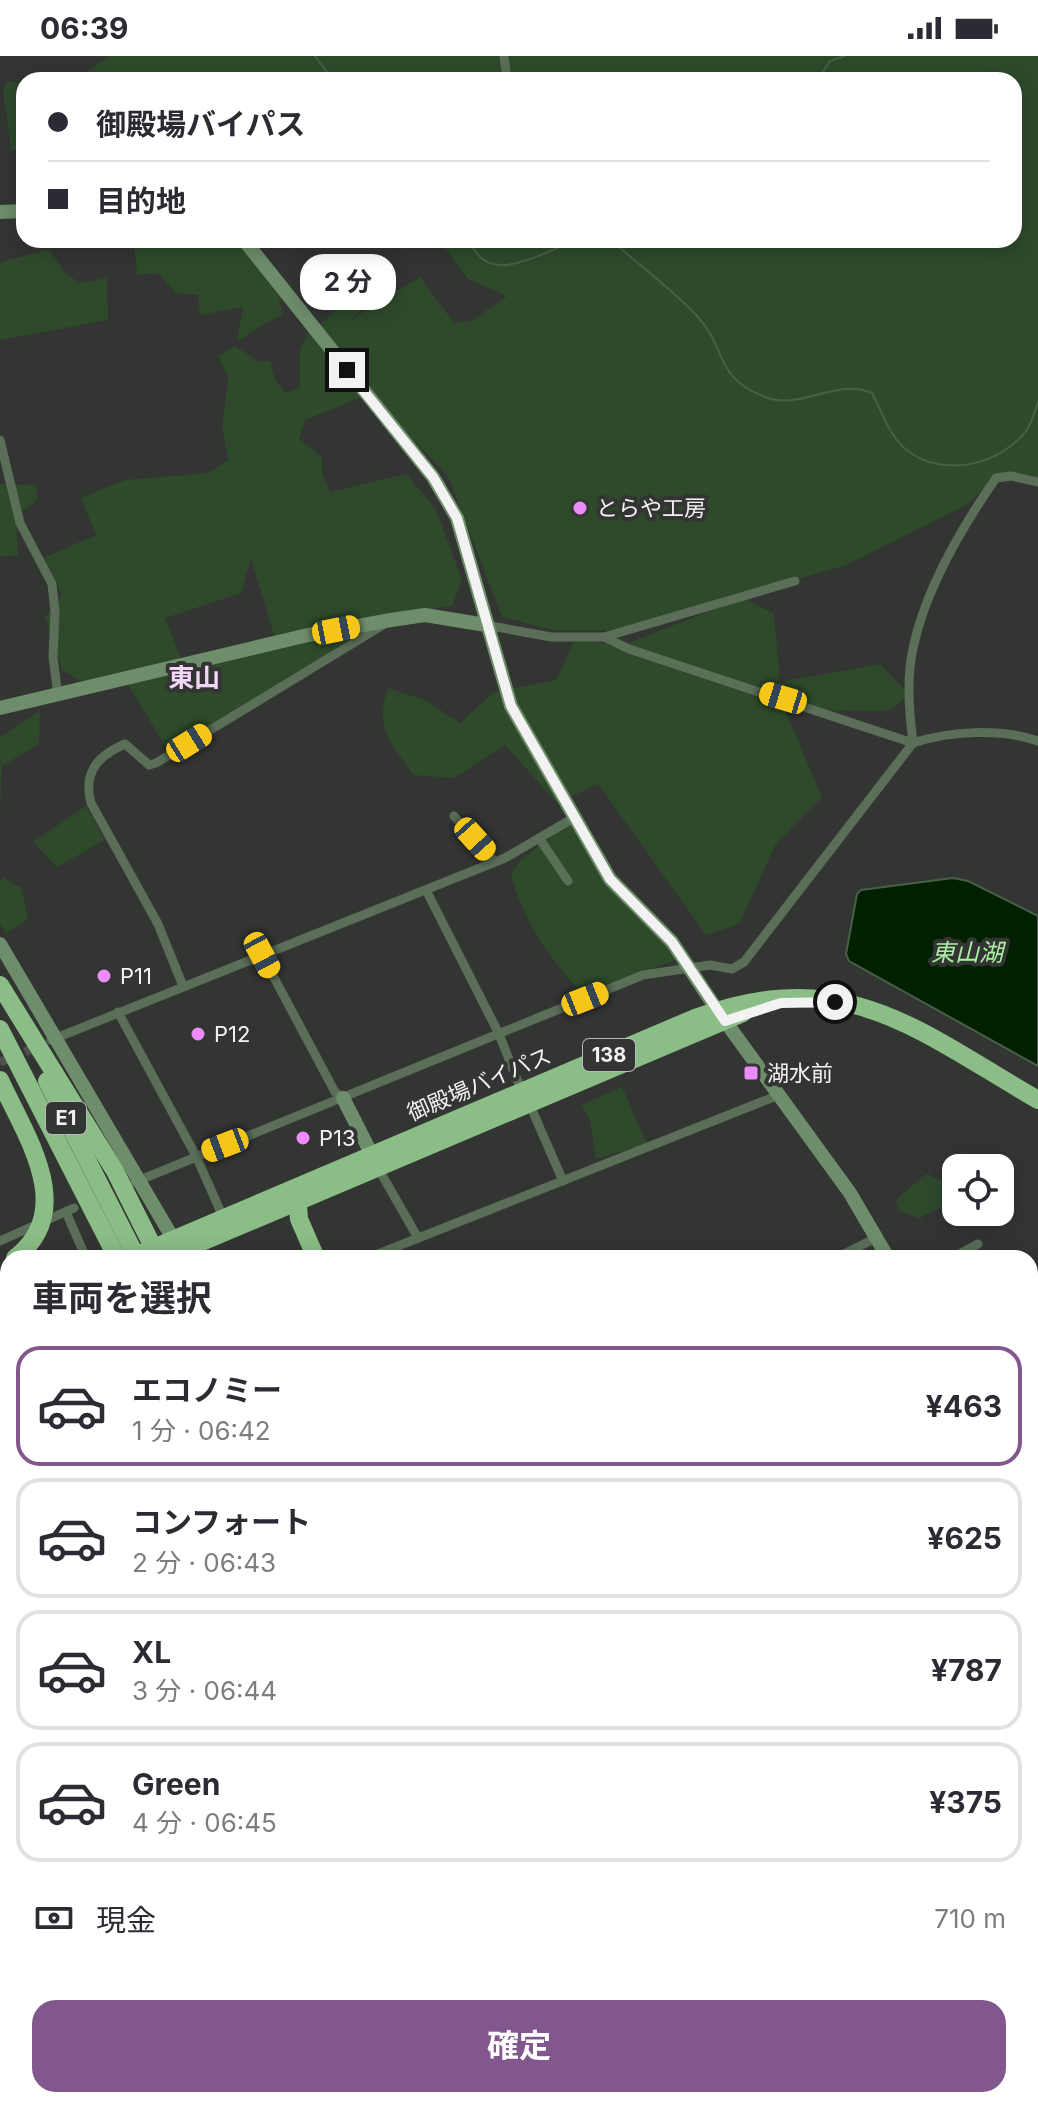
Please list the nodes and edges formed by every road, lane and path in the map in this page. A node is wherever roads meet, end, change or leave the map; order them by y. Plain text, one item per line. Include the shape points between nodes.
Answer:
1 (250, 248) edge
2 (0, 440) edge
3 (1038, 482) edge
4 (795, 581) dead end
5 (391, 620) junction
6 (486, 625) junction
7 (604, 637) junction
8 (58, 696) junction
9 (0, 708) edge
10 (1038, 741) edge
11 (913, 743) junction
12 (454, 816) dead end
13 (577, 816) junction
14 (539, 838) junction
15 (495, 862) junction
16 (568, 881) dead end
17 (426, 890) junction
18 (0, 944) edge
19 (262, 955) junction
20 (689, 967) junction
21 (183, 986) junction
22 (0, 987) edge
23 (118, 1012) junction
24 (721, 1015) junction
25 (0, 1029) edge
26 (499, 1034) junction
27 (52, 1040) junction
28 (0, 1080) edge
29 (779, 1095) junction
30 (343, 1098) junction
31 (525, 1098) junction
32 (1038, 1100) edge
33 (196, 1156) junction
34 (374, 1161) junction
35 (563, 1181) junction
36 (137, 1182) junction
37 (298, 1202) junction
38 (223, 1217) junction
39 (878, 1237) junction
40 (418, 1238) junction
41 (0, 1241) edge
42 (978, 1244) dead end
43 (23, 1250) edge
44 (83, 1250) edge
45 (123, 1250) edge
46 (124, 1250) edge
47 (168, 1250) edge
48 (171, 1250) edge
49 (176, 1250) edge
50 (179, 1250) edge
51 (313, 1250) edge
52 (388, 1250) edge
53 (852, 1250) edge
54 (884, 1250) edge
55 (967, 1250) edge

1 - 6 street via 433,477 457,518
2 - 8 street via 20,523 52,584
3 - 11 street via 996,478 938,579 914,644 908,701
4 - 7 street
5 - 6 street via 425,615
5 - 8 street
5 - 21 street via 156,763 149,765 125,744 104,756 90,774 91,803 158,924
6 - 7 street via 551,637
6 - 13 street via 511,706
7 - 11 street
8 - 9 street
10 - 11 street via 996,733 932,736
11 - 20 street via 744,962 732,969
12 - 15 street
13 - 14 street
13 - 20 street via 610,879 672,942
14 - 15 street
14 - 16 street
15 - 17 street
17 - 19 street
17 - 26 street
18 - 27 street
19 - 21 street
19 - 30 street via 335,1092
20 - 24 street
20 - 26 street via 643,975
21 - 23 street
22 - 46 highway, E1
22 - 47 highway via 115,1171 149,1237
23 - 27 street
23 - 33 street
24 - 29 street
24 - 31 highway, 御殿場バイパス / 138
24 - 32 highway, 御殿場バイパス / 138 via 781,1003 856,1004 918,1030
25 - 45 highway, E1
26 - 30 street
26 - 31 street
27 - 36 street
28 - 43 highway via 42,1174 47,1201 45,1217
29 - 35 street
29 - 39 street
30 - 33 street
30 - 34 street
31 - 34 highway, 御殿場バイパス / 138
31 - 35 street
33 - 36 street
33 - 38 street
34 - 37 highway, 御殿場バイパス / 138
34 - 40 street
35 - 40 street
36 - 48 street
37 - 38 highway, 御殿場バイパス / 138
37 - 50 highway, 御殿場バイパス / 138 via 289,1211 277,1210
37 - 51 highway
38 - 49 highway, 御殿場バイパス / 138
39 - 53 street
39 - 54 street
40 - 52 street
41 - 44 street via 70,1210
42 - 55 street

